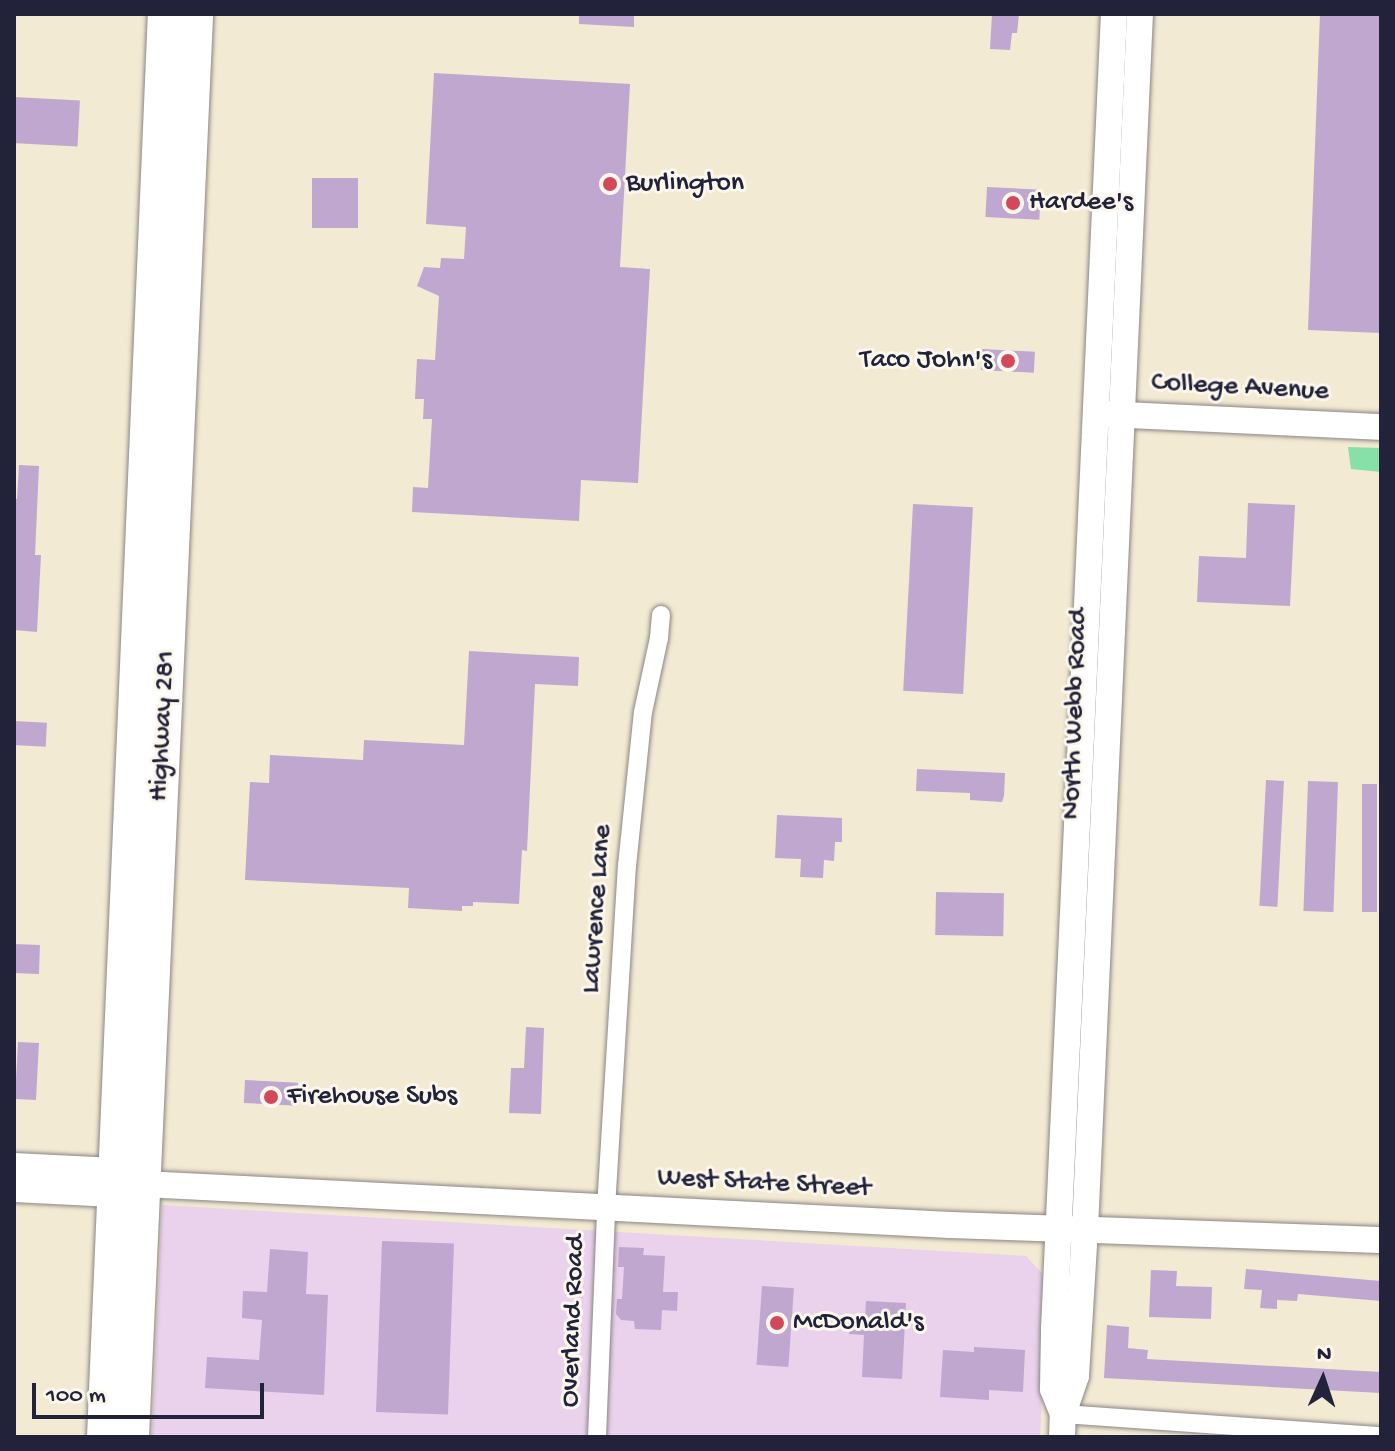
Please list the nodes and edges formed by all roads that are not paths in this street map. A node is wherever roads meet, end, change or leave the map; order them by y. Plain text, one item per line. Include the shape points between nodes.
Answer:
1 (165, 14) edge
2 (196, 14) edge
3 (1114, 14) edge
4 (1140, 14) edge
5 (1109, 414) junction
6 (1381, 427) edge
7 (661, 615) dead end
8 (14, 1166) edge
9 (124, 1183) junction
10 (14, 1189) edge
11 (606, 1208) junction
12 (1072, 1229) junction
13 (1381, 1240) edge
14 (1063, 1426) edge
15 (1381, 1436) edge
16 (104, 1437) edge
17 (132, 1437) edge
18 (597, 1437) edge

1 - 9 highway, Highway 281
2 - 9 highway, Highway 281
3 - 5 main road, North Webb Road
4 - 5 main road, North Webb Road
5 - 6 main road, College Avenue
5 - 12 main road, North Webb Road
7 - 11 street, Lawrence Lane via 643,712 627,866
8 - 9 main road, West State Street
9 - 10 main road, West State Street
9 - 11 main road, West State Street
9 - 16 highway, Highway 281
9 - 17 highway, Highway 281
11 - 12 main road, West State Street
11 - 18 street, Overland Road
12 - 13 main road, West State Street
12 - 14 main road, North Webb Road via 1076,1376
14 - 15 street

